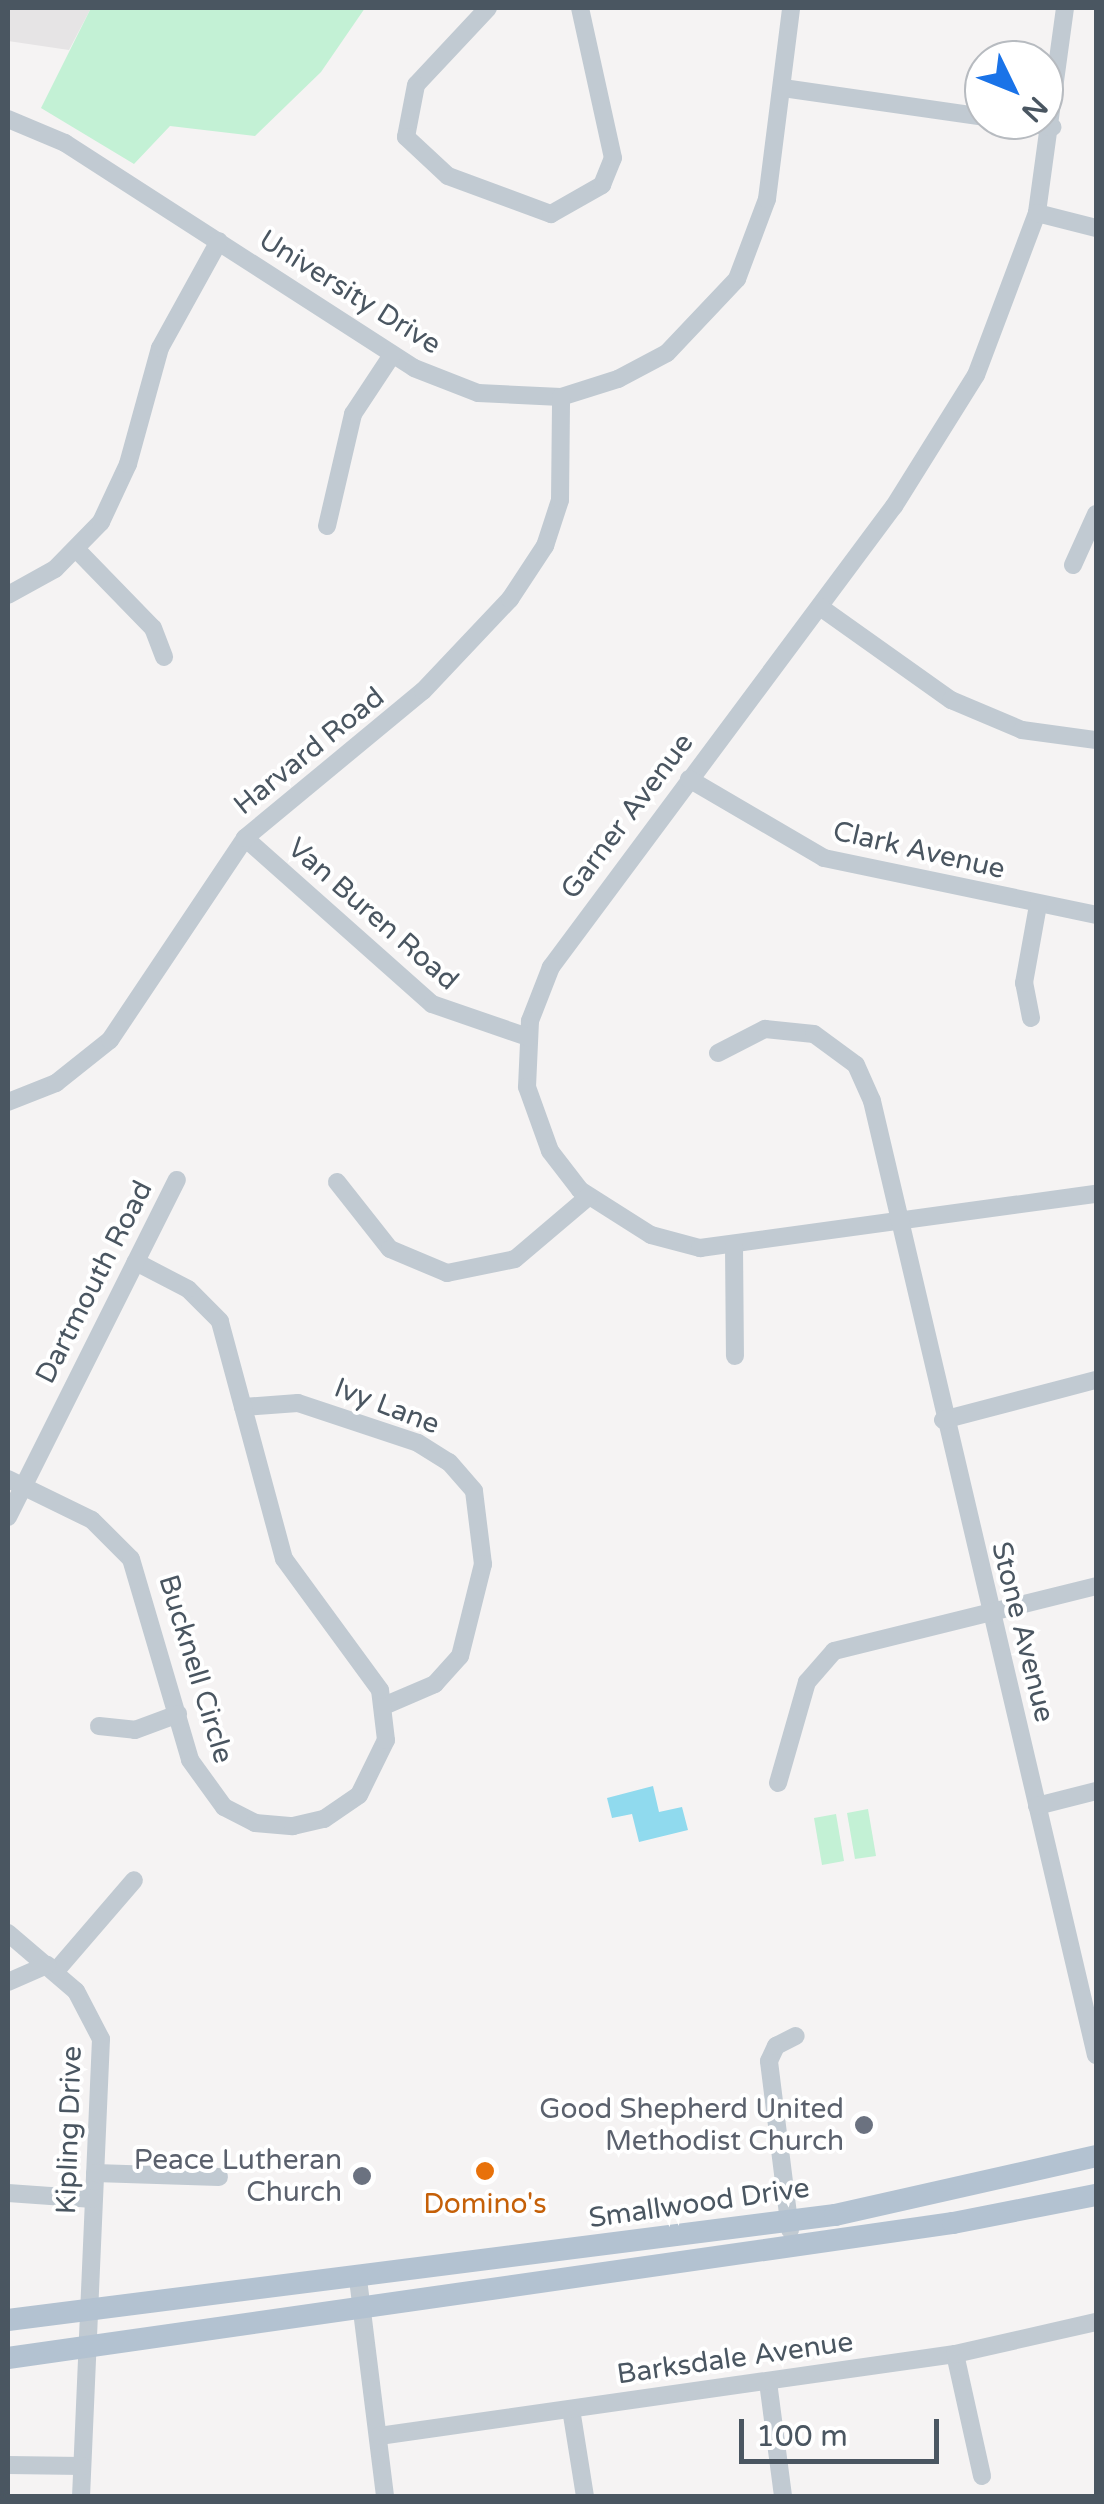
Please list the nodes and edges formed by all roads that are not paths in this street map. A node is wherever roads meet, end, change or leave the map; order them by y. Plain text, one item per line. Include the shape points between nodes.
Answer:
1 (488, 8) edge
2 (580, 8) edge
3 (790, 8) edge
4 (1065, 8) edge
5 (1061, 40) edge
6 (783, 88) junction
7 (964, 114) edge
8 (8, 119) edge
9 (1050, 140) edge
10 (1037, 213) junction
11 (1096, 228) edge
12 (219, 241) junction
13 (392, 355) junction
14 (560, 396) junction
15 (1096, 514) edge
16 (326, 526) dead end
17 (78, 551) junction
18 (1073, 565) dead end
19 (8, 595) edge
20 (820, 607) junction
21 (164, 657) dead end
22 (1096, 740) edge
23 (690, 779) junction
24 (245, 838) junction
25 (1038, 906) junction
26 (1096, 915) edge
27 (1031, 1018) dead end
28 (528, 1037) junction
29 (718, 1054) dead end
30 (8, 1102) edge
31 (177, 1180) dead end
32 (336, 1182) dead end
33 (1096, 1194) edge
34 (588, 1197) junction
35 (896, 1222) junction
36 (734, 1246) junction
37 (136, 1262) junction
38 (735, 1356) dead end
39 (1096, 1380) edge
40 (243, 1407) junction
41 (943, 1420) junction
42 (14, 1483) edge
43 (8, 1517) edge
44 (1096, 1586) edge
45 (990, 1610) junction
46 (386, 1706) junction
47 (178, 1714) junction
48 (99, 1726) dead end
49 (778, 1783) dead end
50 (1096, 1791) edge
51 (1037, 1806) junction
52 (134, 1880) dead end
53 (8, 1933) edge
54 (51, 1968) junction
55 (8, 1982) edge
56 (796, 2036) dead end
57 (1096, 2055) edge
58 (1096, 2156) edge
59 (95, 2172) junction
60 (219, 2176) dead end
61 (8, 2193) edge
62 (1096, 2195) edge
63 (94, 2199) junction
64 (790, 2222) junction
65 (792, 2246) junction
66 (358, 2279) junction
67 (361, 2306) junction
68 (93, 2309) junction
69 (8, 2320) edge
70 (1096, 2322) edge
71 (90, 2345) junction
72 (955, 2354) junction
73 (8, 2358) edge
74 (768, 2382) junction
75 (571, 2410) junction
76 (379, 2436) junction
77 (8, 2464) edge
78 (82, 2466) junction
79 (982, 2476) dead end
80 (81, 2496) edge
81 (385, 2496) edge
82 (585, 2496) edge
83 (783, 2496) edge

1 - 2 street via 416,85 406,137 448,176 524,210 551,214 602,185 613,158
3 - 6 street, University Drive
4 - 5 street, Garner Avenue
6 - 7 street
6 - 14 street, University Drive via 761,226 727,294 667,353 618,380
8 - 12 street, University Drive via 66,143
9 - 10 street, Garner Avenue
10 - 11 street
10 - 20 street, Garner Avenue via 997,329 959,407
12 - 13 street, University Drive
12 - 17 street via 160,348 120,486
13 - 14 street, University Drive via 478,393
13 - 16 street via 353,414
14 - 24 street, Harvard Road via 560,500 527,576 423,691
15 - 18 street
17 - 19 street
17 - 21 street via 145,619
20 - 22 street via 951,700 1022,730
20 - 23 street, Garner Avenue
23 - 25 street, Clark Avenue via 824,858
23 - 28 street, Garner Avenue via 550,967
24 - 28 street, Van Buren Road via 445,1013
24 - 30 street, Harvard Road via 110,1040 56,1083
25 - 26 street, Clark Avenue
25 - 27 street via 1024,983
28 - 34 street, Garner Avenue via 527,1086 538,1125 563,1172
29 - 35 street, Stone Avenue via 777,1027 814,1034 844,1054 872,1101
31 - 37 street, Dartmouth Road
32 - 34 street via 390,1249 447,1273 515,1259
33 - 35 street, Garner Avenue
34 - 36 street, Garner Avenue via 651,1235 700,1248
35 - 36 street, Garner Avenue
35 - 41 street, Stone Avenue
36 - 38 street
37 - 40 street via 188,1289 220,1321
37 - 42 street, Dartmouth Road
39 - 41 street
40 - 46 street via 284,1560
40 - 46 street, Ivy Lane via 298,1403 400,1437 450,1462 474,1491 484,1564 460,1656 435,1684
41 - 45 street, Stone Avenue
42 - 43 street, Dartmouth Road
42 - 47 street, Bucknell Circle via 92,1520 131,1559
44 - 45 street
45 - 49 street via 834,1651 807,1682
45 - 51 street, Stone Avenue
46 - 47 street, Bucknell Circle via 382,1757 369,1783 324,1819 293,1826 255,1823 212,1796
47 - 48 street via 135,1730
50 - 51 street
51 - 57 street, Stone Avenue
52 - 54 street
53 - 54 street, Kipling Drive
54 - 55 street
54 - 59 street, Kipling Drive via 87,2003 102,2038
56 - 64 street via 776,2046 769,2061
58 - 64 main road, Smallwood Drive via 923,2200
59 - 60 street
59 - 63 street, Kipling Drive
61 - 63 street
62 - 65 main road, Smallwood Drive
63 - 68 street, Kipling Drive
64 - 65 street
64 - 66 main road, Smallwood Drive
65 - 67 main road, Smallwood Drive
66 - 67 street
66 - 68 main road, Smallwood Drive
67 - 71 main road, Smallwood Drive
67 - 76 street
68 - 69 main road, Smallwood Drive
68 - 71 street, Kipling Drive
70 - 72 street, Barksdale Avenue
71 - 73 main road, Smallwood Drive
71 - 78 street, Kipling Drive
72 - 74 street, Barksdale Avenue
72 - 79 street
74 - 75 street, Barksdale Avenue
74 - 83 street
75 - 76 street, Barksdale Avenue
75 - 82 street
76 - 81 street
77 - 78 street
78 - 80 street, Kipling Drive

